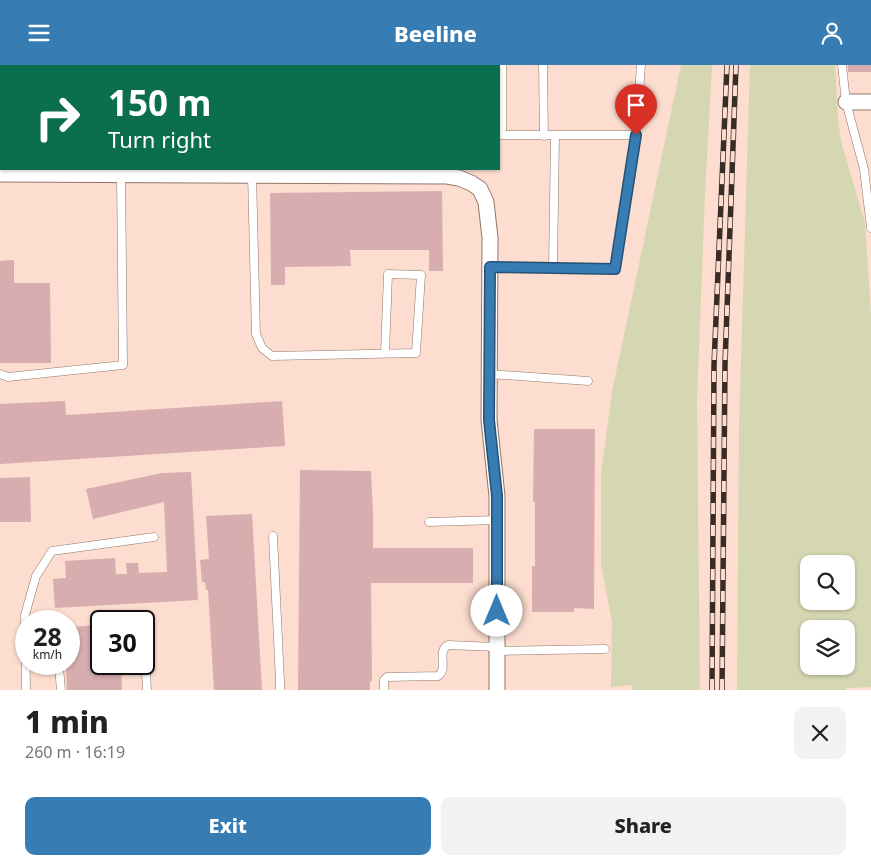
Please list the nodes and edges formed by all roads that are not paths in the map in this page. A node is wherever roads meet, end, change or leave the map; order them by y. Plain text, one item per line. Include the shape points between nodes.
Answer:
1 (502, 65) edge
2 (543, 65) edge
3 (641, 65) edge
4 (842, 65) edge
5 (846, 102) junction
6 (871, 102) edge
7 (500, 135) edge
8 (544, 135) junction
9 (636, 135) junction
10 (555, 136) junction
11 (169, 172) edge
12 (298, 172) edge
13 (0, 174) edge
14 (121, 174) junction
15 (252, 175) junction
16 (870, 206) edge
17 (871, 228) edge
18 (490, 267) junction
19 (553, 268) junction
20 (385, 353) junction
21 (0, 374) edge
22 (489, 374) junction
23 (588, 381) dead end
24 (497, 520) junction
25 (429, 523) dead end
26 (273, 536) dead end
27 (154, 537) dead end
28 (26, 610) edge
29 (497, 649) junction
30 (605, 649) dead end
31 (26, 675) edge
32 (60, 675) edge
33 (146, 675) edge
34 (26, 690) edge
35 (61, 690) edge
36 (147, 690) edge
37 (280, 690) edge
38 (384, 690) edge
39 (497, 690) edge

1 - 7 lane
2 - 8 lane
3 - 9 lane
4 - 5 lane
5 - 6 street
5 - 16 lane
7 - 8 lane
8 - 10 lane
9 - 10 lane
9 - 19 lane via 615,269
10 - 19 lane
11 - 14 street
11 - 15 street
12 - 15 street
12 - 18 street via 459,177 480,189 486,202
13 - 14 street
14 - 21 lane via 123,365 8,377
15 - 20 lane via 256,334 262,348 272,356
16 - 17 lane
18 - 19 lane
18 - 22 street
20 - 20 lane via 416,353 421,275 388,274
22 - 23 lane
22 - 24 street via 489,420
24 - 25 lane
24 - 29 street
26 - 37 lane
27 - 28 lane via 52,551 36,576
29 - 30 lane
29 - 38 lane via 445,646 441,675 388,677 384,679
29 - 39 street
31 - 34 lane
32 - 35 lane
33 - 36 lane

